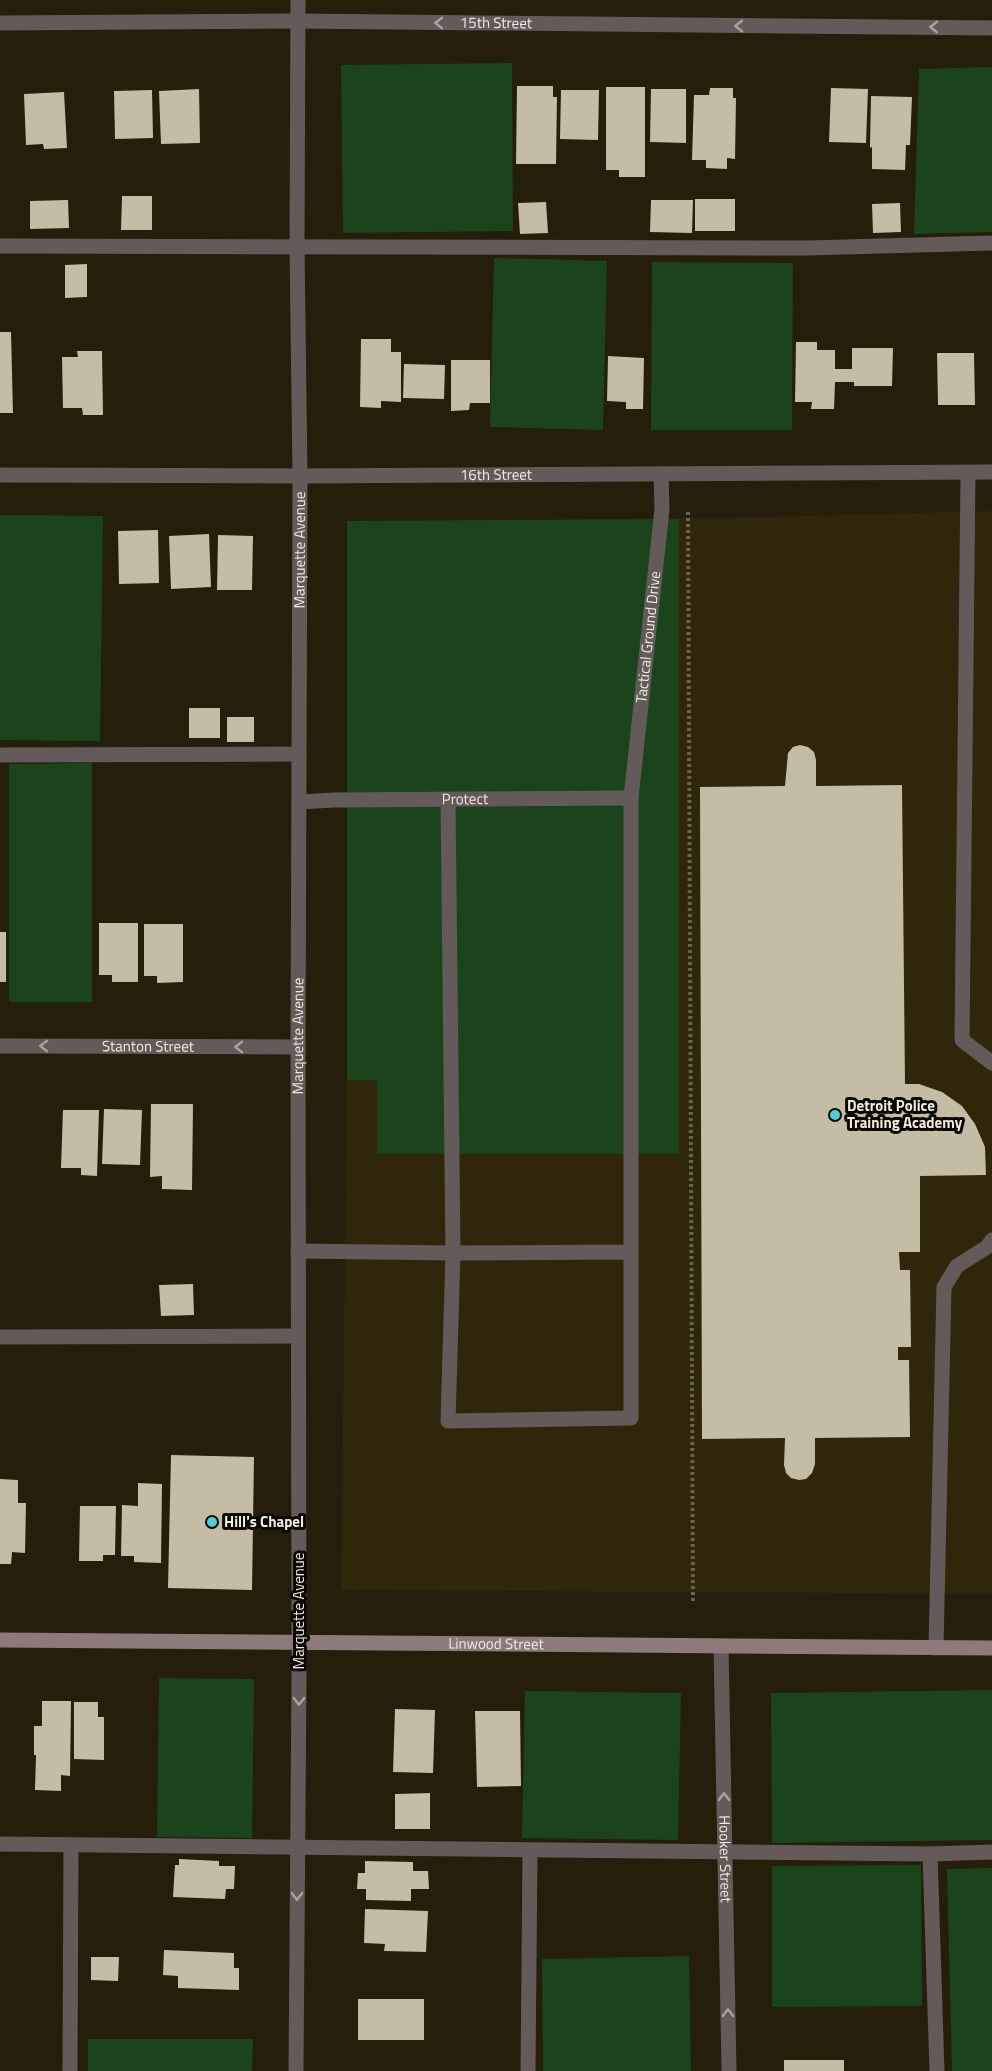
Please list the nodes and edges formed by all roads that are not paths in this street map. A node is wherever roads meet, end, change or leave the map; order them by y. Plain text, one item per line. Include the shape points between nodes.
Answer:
1 (298, 0) edge
2 (297, 21) junction
3 (0, 23) edge
4 (992, 28) edge
5 (992, 243) edge
6 (0, 246) edge
7 (297, 246) junction
8 (968, 472) junction
9 (992, 472) edge
10 (661, 474) junction
11 (0, 475) edge
12 (300, 476) junction
13 (299, 754) junction
14 (0, 755) edge
15 (631, 798) junction
16 (448, 799) junction
17 (299, 802) junction
18 (0, 1046) edge
19 (298, 1047) junction
20 (992, 1063) edge
21 (992, 1240) edge
22 (298, 1251) junction
23 (631, 1252) junction
24 (453, 1253) junction
25 (298, 1336) junction
26 (0, 1337) edge
27 (0, 1640) edge
28 (298, 1642) junction
29 (721, 1646) junction
30 (936, 1648) junction
31 (992, 1648) edge
32 (0, 1844) edge
33 (71, 1845) junction
34 (298, 1847) junction
35 (530, 1850) junction
36 (725, 1852) junction
37 (992, 1852) edge
38 (930, 1854) junction
39 (70, 2071) edge
40 (296, 2071) edge
41 (528, 2071) edge
42 (729, 2071) edge
43 (937, 2071) edge

1 - 2 street, Marquette Avenue
2 - 3 street, 15th Street
4 -> 2 street, 15th Street
2 - 7 street, Marquette Avenue
5 - 7 street via 807,248
6 - 7 street
7 - 12 street, Marquette Avenue
8 - 9 street, 16th Street
8 - 10 street, 16th Street
8 - 20 street via 962,1040
10 - 12 street, 16th Street
10 - 15 street, Tactical Ground Drive via 662,509
11 - 12 street, 16th Street
12 - 13 street, Marquette Avenue
13 - 14 street
13 - 17 street, Marquette Avenue
15 - 16 street, Protect
15 - 23 street, Tactical Ground Drive
16 - 17 street, Protect
16 - 24 street
17 - 19 street, Marquette Avenue
19 -> 18 street, Stanton Street
19 - 22 street, Marquette Avenue
21 - 30 street via 957,1266 944,1287
22 - 24 street
22 - 25 street, Marquette Avenue
23 - 24 street
23 - 24 street, Tactical Ground Drive via 631,1418 448,1421
25 - 26 street
25 - 28 street, Marquette Avenue
27 - 28 street, Linwood Street
28 - 29 street, Linwood Street
28 -> 34 street, Marquette Avenue
29 - 30 street, Linwood Street
36 -> 29 street, Hooker Street
30 - 31 street, Linwood Street
32 - 33 street
33 - 34 street
33 - 39 street
34 - 35 street
34 -> 40 street, Marquette Avenue
35 - 36 street
35 - 41 street
36 - 38 street
42 -> 36 street, Hooker Street
37 - 38 street
38 - 43 street

